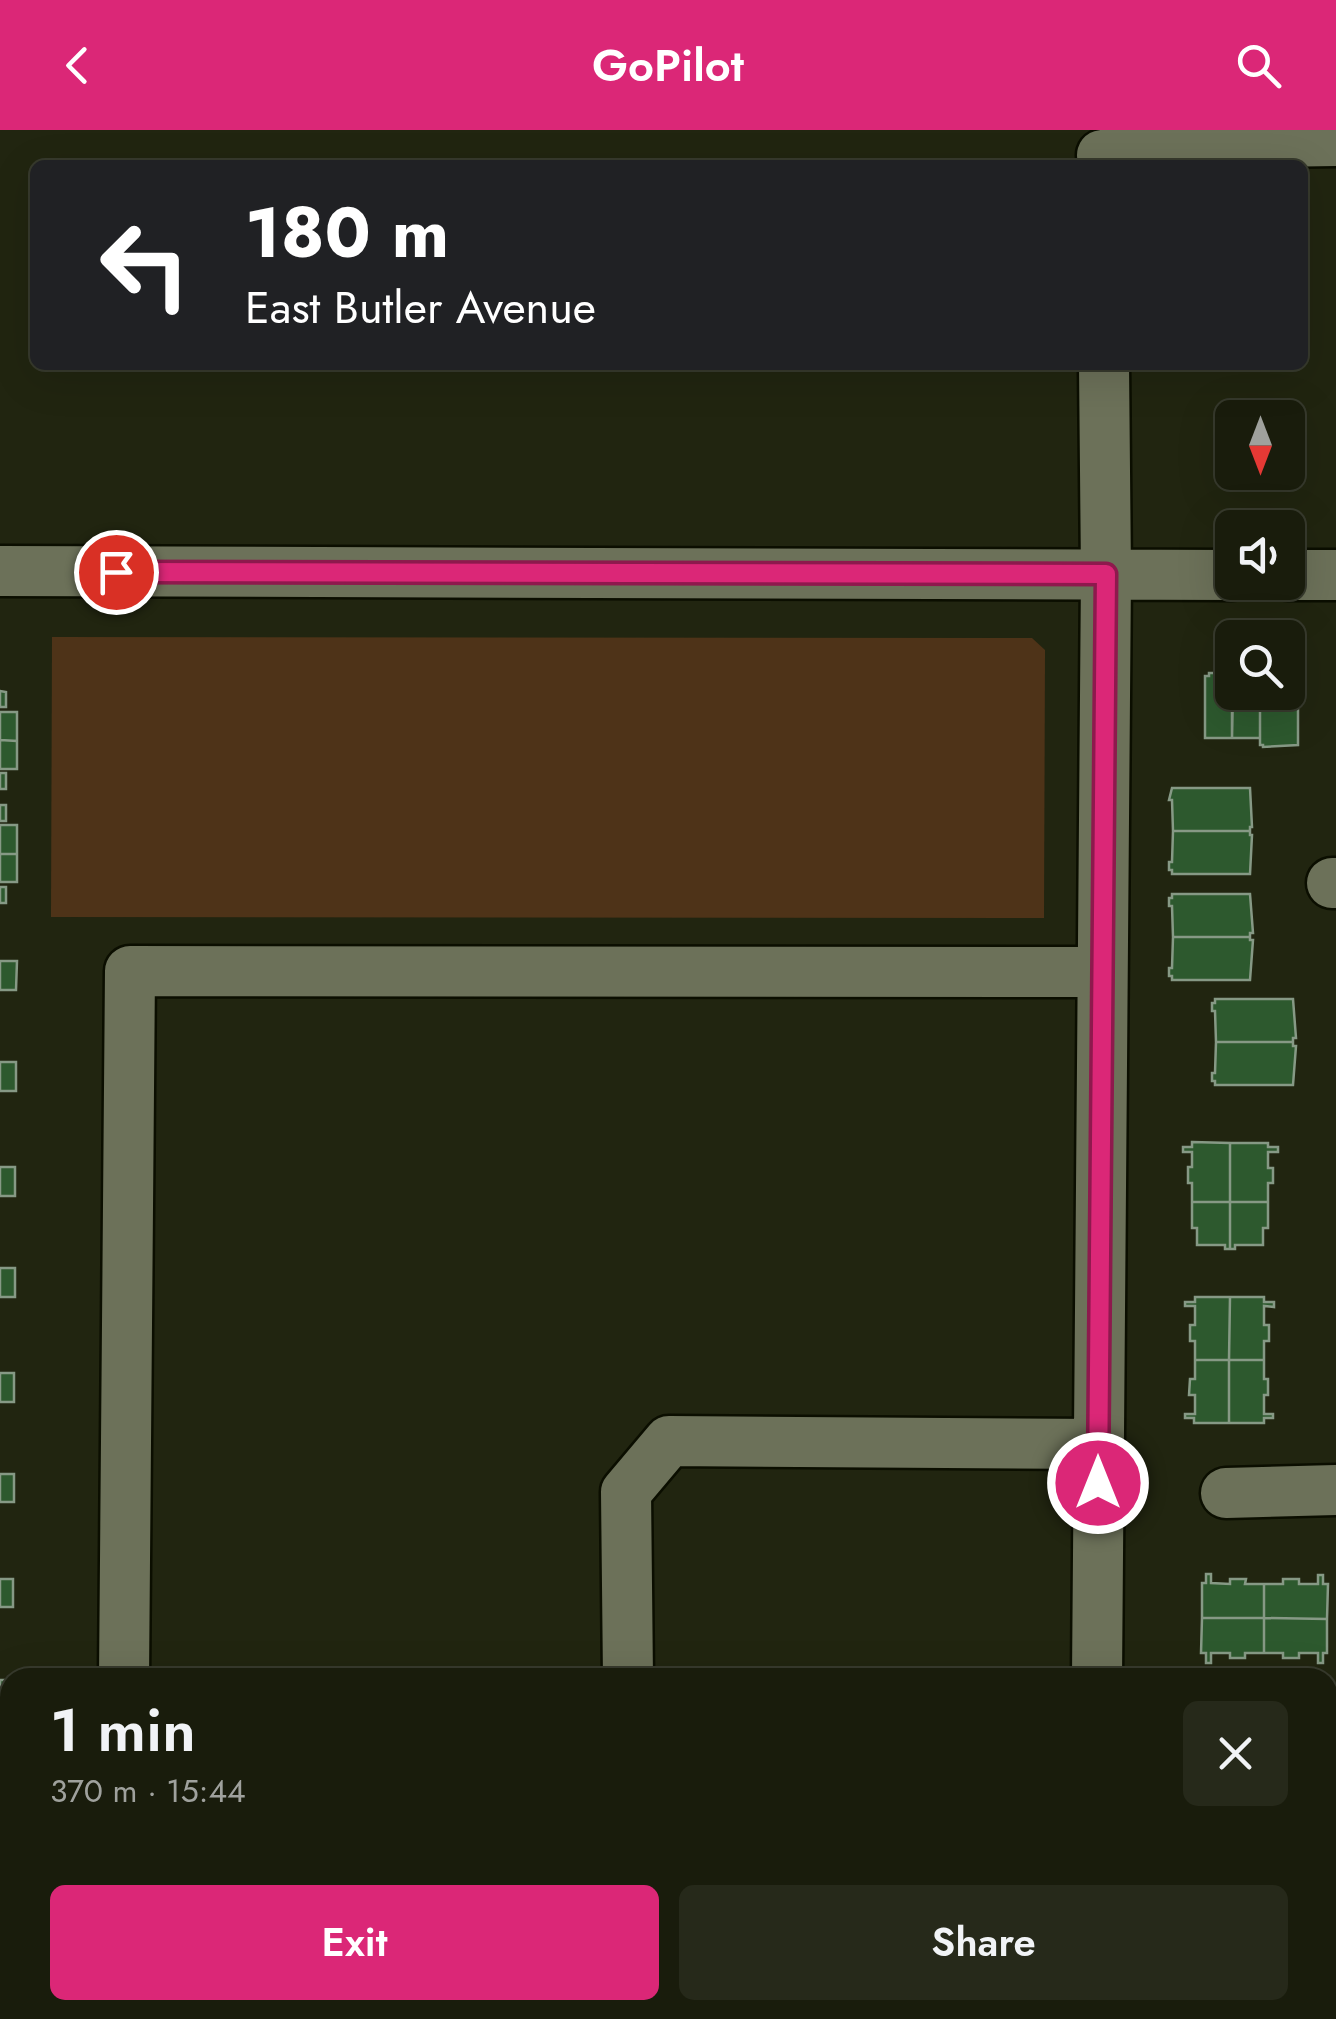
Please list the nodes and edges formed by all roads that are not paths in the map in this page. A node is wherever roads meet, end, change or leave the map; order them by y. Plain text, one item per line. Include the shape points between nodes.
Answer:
1 (1336, 141) edge
2 (1102, 150) edge
3 (1104, 370) edge
4 (0, 571) edge
5 (1106, 574) junction
6 (1215, 575) edge
7 (1305, 575) edge
8 (1336, 575) edge
9 (1102, 972) junction
10 (1098, 1444) junction
11 (1336, 1490) edge
12 (1226, 1493) dead end
13 (124, 1668) edge
14 (628, 1668) edge
15 (1097, 1668) edge

1 - 2 street
3 - 5 street
4 - 5 street
5 - 6 street
5 - 9 street
7 - 8 street
9 - 10 street
9 - 13 street via 130,971
10 - 14 street via 670,1441 626,1492
10 - 15 street
11 - 12 street

